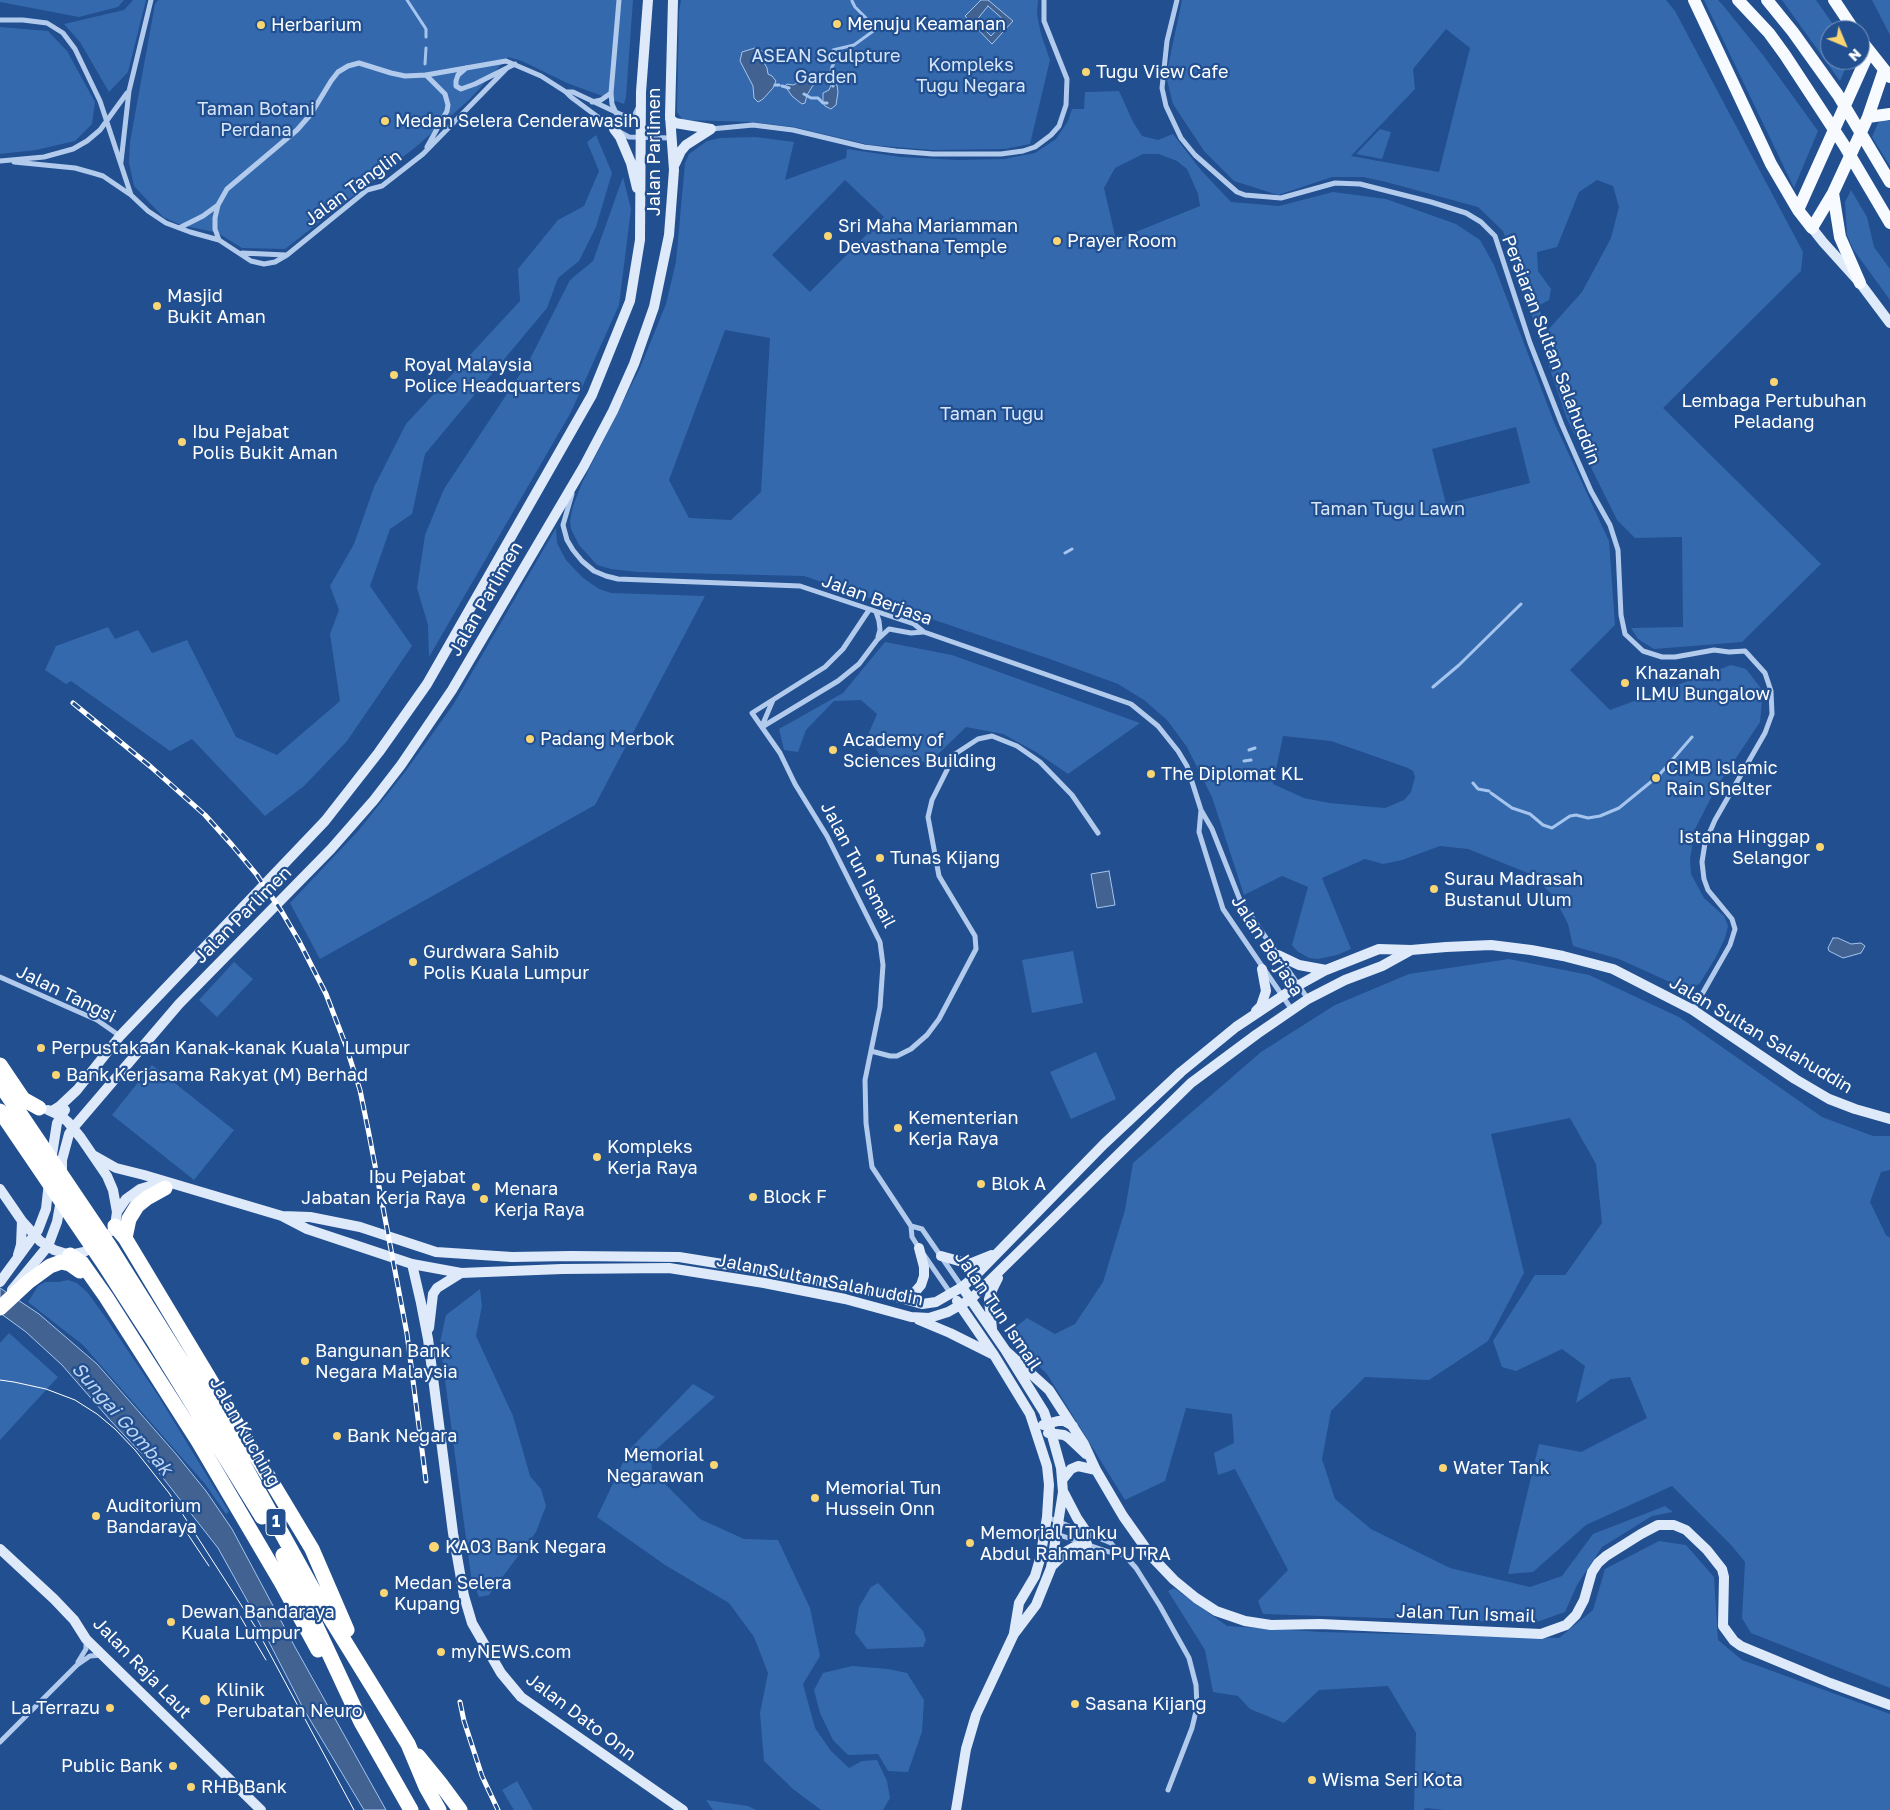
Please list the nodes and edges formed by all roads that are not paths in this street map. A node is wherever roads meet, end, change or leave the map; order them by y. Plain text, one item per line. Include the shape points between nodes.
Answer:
1 (151, 0) edge
2 (619, 0) edge
3 (648, 0) edge
4 (673, 0) edge
5 (1044, 0) edge
6 (1176, 0) edge
7 (1694, 0) edge
8 (1738, 0) edge
9 (1767, 0) edge
10 (1834, 0) edge
11 (0, 20) edge
12 (1847, 20) edge
13 (1870, 53) edge
14 (515, 64) junction
15 (467, 68) junction
16 (507, 68) junction
17 (1860, 70) edge
18 (1887, 73) edge
19 (426, 75) junction
20 (129, 91) junction
21 (566, 92) junction
22 (641, 92) junction
23 (611, 93) junction
24 (592, 102) junction
25 (616, 113) junction
26 (1890, 114) edge
27 (670, 120) junction
28 (1866, 121) junction
29 (108, 122) junction
30 (614, 129) junction
31 (711, 129) junction
32 (642, 138) junction
33 (671, 138) junction
34 (423, 154) junction
35 (2, 161) edge
36 (121, 165) junction
37 (674, 170) junction
38 (1890, 182) edge
39 (1833, 193) junction
40 (131, 195) junction
41 (641, 203) junction
42 (218, 205) junction
43 (1798, 210) junction
44 (1890, 223) edge
45 (179, 228) junction
46 (1812, 228) junction
47 (219, 240) junction
48 (241, 253) junction
49 (287, 255) junction
50 (1860, 283) junction
51 (1890, 323) edge
52 (584, 466) junction
53 (869, 610) junction
54 (876, 612) junction
55 (924, 632) junction
56 (877, 640) junction
57 (773, 700) junction
58 (762, 727) junction
59 (1201, 810) junction
60 (1098, 833) dead end
61 (1411, 950) junction
62 (1278, 955) junction
63 (1262, 969) junction
64 (1326, 970) junction
65 (0, 977) edge
66 (1299, 985) junction
67 (1282, 996) junction
68 (1308, 999) junction
69 (1292, 1010) junction
70 (1693, 1010) junction
71 (1248, 1018) junction
72 (120, 1036) junction
73 (871, 1051) junction
74 (0, 1065) edge
75 (0, 1084) edge
76 (93, 1106) junction
77 (0, 1111) edge
78 (53, 1114) junction
79 (1890, 1119) edge
80 (71, 1131) junction
81 (0, 1132) edge
82 (82, 1138) junction
83 (93, 1155) junction
84 (166, 1188) junction
85 (0, 1189) edge
86 (190, 1190) junction
87 (282, 1216) junction
88 (116, 1219) junction
89 (22, 1221) junction
90 (912, 1226) junction
91 (37, 1233) junction
92 (124, 1238) junction
93 (51, 1245) junction
94 (919, 1248) junction
95 (1000, 1252) junction
96 (70, 1254) junction
97 (941, 1256) junction
98 (412, 1264) junction
99 (10, 1269) junction
100 (1004, 1269) junction
101 (461, 1273) junction
102 (147, 1277) junction
103 (24, 1280) junction
104 (0, 1282) edge
105 (962, 1287) junction
106 (885, 1294) junction
107 (951, 1294) junction
108 (106, 1297) junction
109 (971, 1299) junction
110 (960, 1306) junction
111 (0, 1308) edge
112 (911, 1317) junction
113 (992, 1330) junction
114 (130, 1336) junction
115 (158, 1336) junction
116 (428, 1339) junction
117 (1006, 1351) junction
118 (994, 1355) junction
119 (1073, 1426) junction
120 (1050, 1428) junction
121 (1036, 1431) junction
122 (1090, 1458) junction
123 (1096, 1470) junction
124 (1063, 1480) junction
125 (1064, 1492) junction
126 (1047, 1517) junction
127 (1060, 1522) junction
128 (1045, 1530) junction
129 (1058, 1534) junction
130 (1088, 1539) junction
131 (0, 1549) edge
132 (1118, 1552) junction
133 (1051, 1568) junction
134 (1014, 1634) junction
135 (86, 1639) junction
136 (103, 1656) junction
137 (77, 1665) junction
138 (1890, 1705) edge
139 (388, 1712) junction
140 (362, 1722) junction
141 (0, 1742) edge
142 (408, 1744) junction
143 (1168, 1790) dead end
144 (261, 1810) edge
145 (412, 1810) edge
146 (439, 1810) edge
147 (460, 1810) edge
148 (683, 1810) edge
149 (956, 1810) edge

1 - 20 street
2 - 23 street
3 - 22 street, Jalan Parlimen
4 - 27 street, Jalan Parlimen
5 - 31 street via 1044,21 1067,79 1066,105 1059,126 1035,147 1001,154 932,154 864,147 793,130 754,125
6 - 70 street, Persiaran Sultan Salahuddin via 1162,88 1166,106 1181,138 1195,155 1237,192 1245,195 1281,198 1335,183 1360,184 1431,202 1466,213 1481,222 1495,236 1530,343 1562,424 1590,491 1610,525 1618,550 1625,634 1643,651 1662,657 1714,650 1745,651 1765,673 1771,690 1772,714 1765,733 1715,820 1705,843 1702,862 1708,890 1732,919 1735,929 1730,946
7 - 43 main road via 1771,164
8 - 44 main road via 1785,55
9 - 38 main road via 1838,96
10 - 12 main road
11 - 29 street, Jalan Tanglin via 47,23 63,33 75,48
13 - 18 main road
14 - 15 street via 506,60
14 - 16 street
14 - 21 street
15 - 16 street via 456,81 456,86 461,89
15 - 19 street
16 - 34 street, Jalan Tanglin
17 - 43 main road
18 - 28 main road
19 - 34 street, Jalan Tanglin via 445,94 448,105
19 - 42 street via 405,76 359,63 338,72 297,130 227,190
20 - 29 street
20 - 36 street
21 - 24 street via 573,92
21 - 30 street
22 - 25 street via 635,114 631,117
22 - 32 street, Jalan Parlimen
23 - 24 street
23 - 25 street
24 - 25 street
26 - 28 main road
27 - 31 street
27 - 33 street, Jalan Parlimen
28 - 39 main road
29 - 35 street via 73,149 44,157
29 - 36 street, Jalan Tanglin
30 - 32 street via 629,137
30 - 41 street via 631,163
31 - 37 street via 686,145 675,161
32 - 33 street
32 - 41 street, Jalan Parlimen
33 - 37 street, Jalan Parlimen
34 - 49 street, Jalan Tanglin via 382,186 367,190
35 - 40 street via 75,168 108,179
36 - 40 street, Jalan Tanglin
37 - 52 street, Jalan Parlimen via 669,235 654,307 634,364
39 - 46 main road
39 - 50 main road via 1840,236
40 - 45 street, Jalan Tanglin via 156,218
41 - 72 street, Jalan Parlimen via 640,240 630,302 592,395 427,684 325,821
42 - 45 street
42 - 47 street via 214,223
43 - 46 main road
45 - 47 street, Jalan Tanglin
46 - 50 street
47 - 48 street, Jalan Tanglin
48 - 49 street
48 - 49 street, Jalan Tanglin via 251,261 264,264
50 - 51 street
52 - 53 street, Jalan Berjasa via 563,524 573,550 594,571 618,579 800,586
52 - 76 street, Jalan Parlimen via 452,690 401,765 331,850 179,1004
53 - 54 street, Jalan Berjasa
53 - 57 street, Jalan Tun Ismail via 843,649 825,667
54 - 55 street, Jalan Berjasa via 914,624
54 - 56 street via 880,630
55 - 56 street via 911,633 892,628
55 - 59 street, Jalan Berjasa via 1131,704 1158,726 1178,751 1192,779
56 - 58 street via 859,664 838,681
57 - 58 street
57 - 58 street, Jalan Tun Ismail via 752,713
58 - 73 street, Jalan Tun Ismail via 827,836 880,942 883,965 880,1007
59 - 62 street, Jalan Berjasa via 1212,829 1240,900
59 - 63 street, Jalan Berjasa via 1199,832 1223,909
60 - 73 street via 1072,795 1040,762 1018,746 992,736 978,738 954,754 932,800 928,817 939,876 975,936 976,949 928,1035 897,1056
61 - 64 street, Jalan Sultan Salahuddin via 1379,949
61 - 68 street, Jalan Sultan Salahuddin
61 - 70 street, Jalan Sultan Salahuddin via 1492,945 1563,956 1613,969
62 - 64 street via 1299,965
62 - 66 street, Jalan Berjasa
63 - 67 street, Jalan Berjasa
63 - 71 street via 1266,991 1261,1006
64 - 66 street, Jalan Sultan Salahuddin
65 - 72 street, Jalan Tangsi via 97,1020
66 - 67 street, Jalan Sultan Salahuddin
66 - 68 street, Jalan Berjasa
67 - 69 street, Jalan Berjasa
67 - 71 street, Jalan Sultan Salahuddin
68 - 69 street, Jalan Sultan Salahuddin
69 - 100 street, Jalan Sultan Salahuddin via 1191,1083
70 - 79 street, Jalan Sultan Salahuddin via 1829,1099
71 - 95 street, Jalan Sultan Salahuddin via 1181,1072 1104,1144
72 - 78 street, Jalan Parlimen via 77,1090
73 - 90 street, Jalan Tun Ismail via 865,1080 872,1167
74 - 78 highway via 23,1099
75 - 115 highway, Jalan Kuching / 1 via 110,1247
76 - 80 street, Jalan Parlimen
76 - 82 street, Jalan Parlimen via 83,1126
77 - 115 highway, Jalan Kuching / 1 via 102,1262
78 - 80 street
78 - 81 street, Jalan Parlimen via 24,1113
78 - 91 street via 49,1192
80 - 82 street
80 - 93 street, Jalan Parlimen via 62,1160 60,1207
82 - 83 street
83 - 86 street, Jalan Sultan Salahuddin via 116,1168
83 - 88 street via 111,1186
84 - 86 street, Jalan Sultan Salahuddin
84 - 88 street, Jalan Sultan Salahuddin via 150,1186 140,1189 126,1199
84 - 92 highway via 137,1206 128,1218
85 - 89 street
86 - 87 street, Jalan Sultan Salahuddin
87 - 98 street, Jalan Sultan Salahuddin via 307,1229
87 - 106 street, Jalan Sultan Salahuddin via 310,1217 360,1227 436,1252 512,1257 679,1257
88 - 92 highway
88 - 96 street, Jalan Sultan Salahuddin via 108,1236 84,1252
89 - 91 street
89 - 99 street via 21,1245
90 - 94 street, Jalan Tun Ismail via 912,1237
90 - 97 street, Jalan Tun Ismail via 922,1229
91 - 93 street
91 - 99 street
92 - 102 highway
93 - 96 street
93 - 103 street via 38,1257
94 - 106 street via 924,1267 920,1285 906,1296
94 - 107 street, Jalan Tun Ismail
95 - 97 street via 972,1263
95 - 105 street, Jalan Sultan Salahuddin
96 - 108 highway via 82,1263
97 - 105 street, Jalan Tun Ismail
98 - 101 street, Jalan Sultan Salahuddin
98 - 116 street, Jalan Dato Onn
99 - 104 street
100 - 109 street, Jalan Sultan Salahuddin
100 - 113 street via 989,1299
101 - 112 street, Jalan Sultan Salahuddin via 562,1268 669,1268 845,1299
101 - 116 street, Jalan Dato Onn via 433,1294
102 - 108 highway via 121,1273 109,1283
102 - 139 highway via 312,1549 342,1620
103 - 111 highway
103 - 114 highway via 61,1262 76,1267
105 - 107 street, Jalan Sultan Salahuddin
105 - 109 street, Jalan Tun Ismail
106 - 107 street, Jalan Sultan Salahuddin via 922,1304 936,1302
107 - 110 street, Jalan Tun Ismail
108 - 114 highway
109 - 110 street, Jalan Sultan Salahuddin
109 - 113 street, Jalan Tun Ismail
110 - 112 street, Jalan Sultan Salahuddin via 938,1316
110 - 118 street, Jalan Tun Ismail
112 - 118 street
113 - 117 street, Jalan Tun Ismail
114 - 140 highway via 198,1441
115 - 139 highway, Jalan Kuching / 1 via 240,1458 316,1595
115 - 140 highway, Jalan Kuching / 1 via 278,1545
116 - 148 street, Jalan Dato Onn via 456,1551 464,1596 477,1632 501,1673 521,1697
117 - 119 street, Jalan Tun Ismail via 1049,1390
117 - 120 street, Jalan Tun Ismail via 1036,1396
118 - 121 street, Jalan Tun Ismail via 1030,1414
119 - 120 street via 1064,1422
119 - 122 street, Jalan Tun Ismail
120 - 121 street
120 - 122 street, Jalan Tun Ismail via 1070,1438
120 - 124 street, Jalan Tun Ismail
121 - 126 street, Jalan Tun Ismail via 1047,1466
122 - 123 street, Jalan Tun Ismail
123 - 124 street via 1078,1466
123 - 138 street, Jalan Tun Ismail via 1136,1536 1174,1580 1216,1611 1245,1621 1271,1625 1320,1624 1541,1634 1566,1625 1576,1615 1592,1572 1606,1556 1658,1525 1680,1526 1707,1550 1722,1569 1723,1626 1734,1642
124 - 125 street, Jalan Tun Ismail
125 - 127 street, Jalan Tun Ismail
125 - 130 street
126 - 127 street
126 - 128 street, Jalan Tun Ismail
127 - 129 street, Jalan Tun Ismail
127 - 130 street
128 - 129 street
128 - 134 street via 1036,1576 1019,1603
129 - 130 street
129 - 133 street
130 - 132 street via 1109,1552
130 - 132 street via 1111,1543
130 - 133 street via 1068,1551
131 - 135 street, Jalan Raja Laut via 54,1599
132 - 143 street via 1136,1568 1160,1606 1189,1658 1196,1685 1197,1707 1192,1728
133 - 134 street via 1036,1605
134 - 149 street via 971,1730
135 - 136 street, Jalan Raja Laut
135 - 137 street via 86,1649
136 - 137 street via 90,1656
136 - 144 street, Jalan Raja Laut
137 - 141 street
139 - 142 highway, Jalan Kuching / 1
140 - 145 highway, Jalan Kuching / 1
142 - 146 highway, Jalan Kuching / 1
142 - 147 highway

